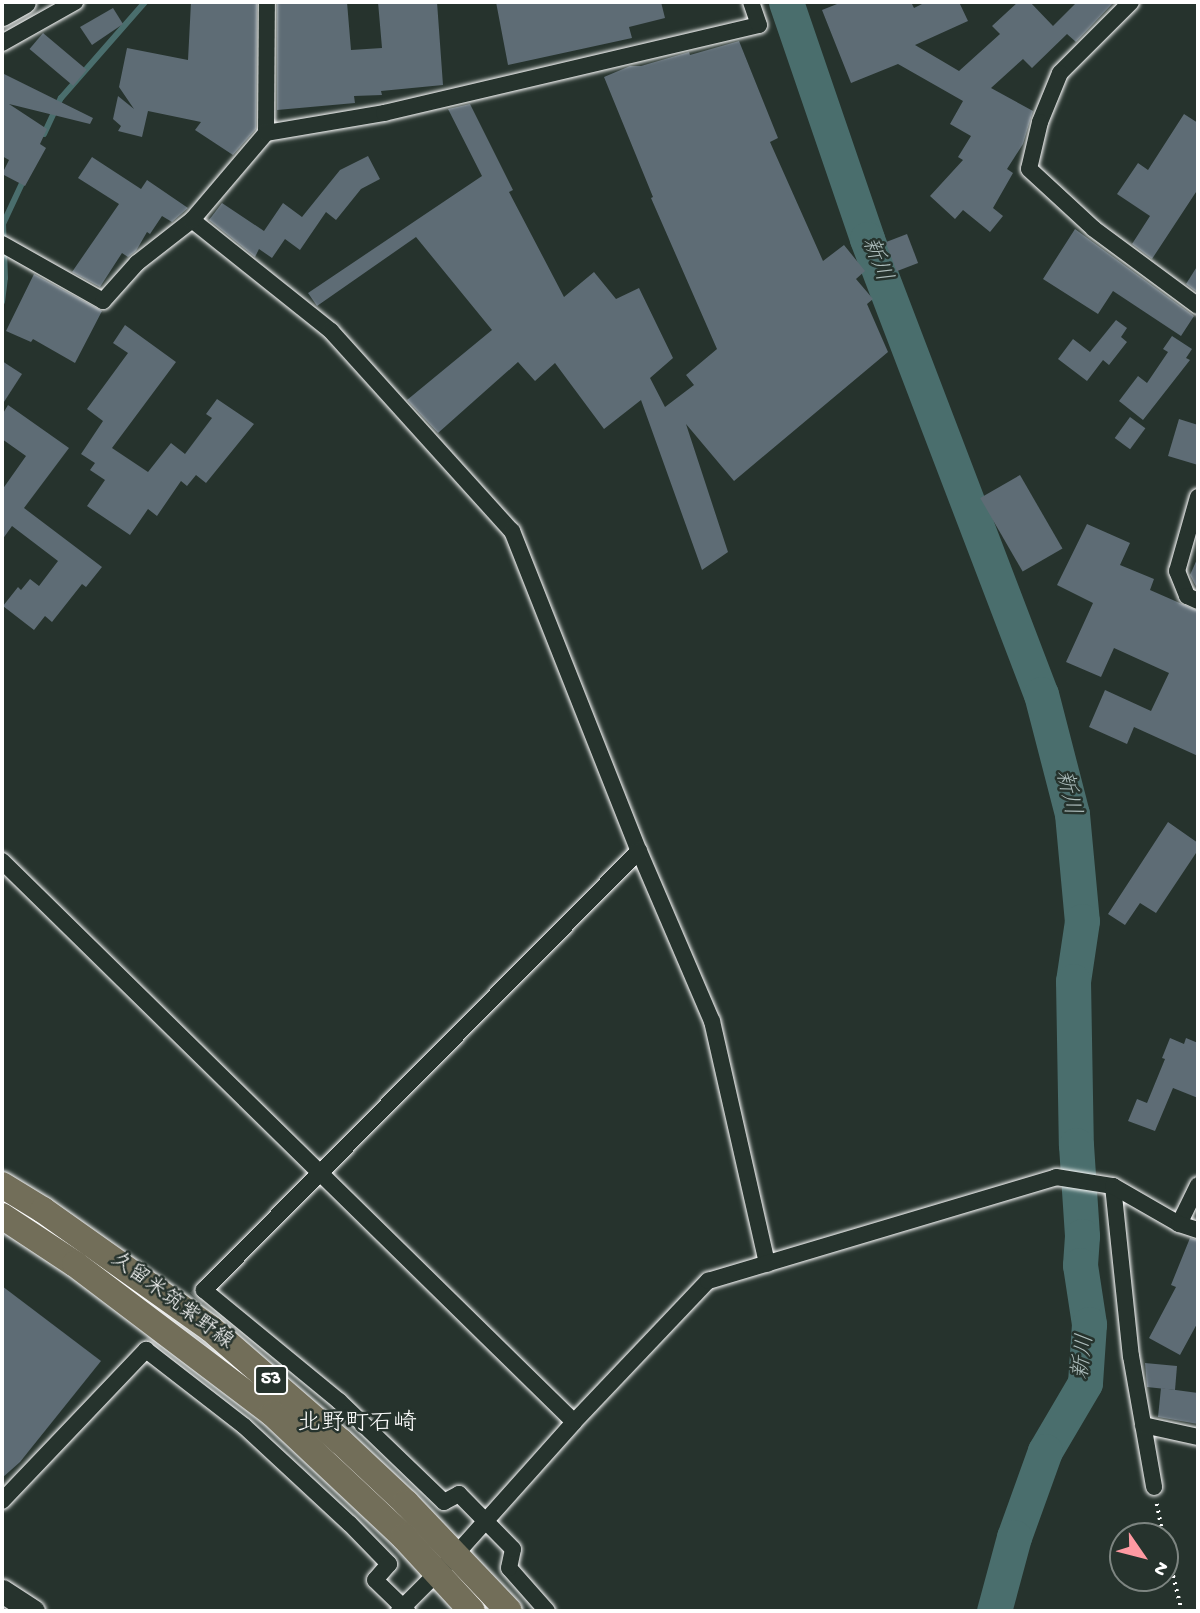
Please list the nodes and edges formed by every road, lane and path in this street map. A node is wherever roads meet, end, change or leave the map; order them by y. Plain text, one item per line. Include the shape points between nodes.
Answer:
1 (24, 2) edge
2 (75, 2) edge
3 (267, 2) edge
4 (751, 2) edge
5 (1131, 2) edge
6 (2, 15) edge
7 (2, 44) edge
8 (266, 133) junction
9 (192, 220) junction
10 (2, 244) edge
11 (1198, 306) edge
12 (1198, 497) edge
13 (1198, 601) edge
14 (639, 851) junction
15 (2, 861) edge
16 (320, 1175) junction
17 (2, 1185) edge
18 (1198, 1185) edge
19 (1113, 1186) junction
20 (2, 1216) edge
21 (1179, 1224) junction
22 (1198, 1230) edge
23 (767, 1264) junction
24 (574, 1422) junction
25 (1143, 1425) junction
26 (1198, 1437) edge
27 (1154, 1487) joint
28 (2, 1501) edge
29 (485, 1521) junction
30 (1160, 1522) edge
31 (457, 1553) junction
32 (436, 1572) junction
33 (2, 1591) edge
34 (1177, 1592) edge
35 (403, 1610) edge
36 (33, 1611) edge
37 (472, 1611) edge
38 (509, 1611) edge
39 (547, 1611) edge
40 (1182, 1611) edge

1 - 6 street
2 - 7 street
3 - 8 street
4 - 8 street via 759,25 384,113
5 - 11 street via 1060,73 1040,122 1029,169 1094,229
8 - 9 street
9 - 10 street via 137,263 103,301
9 - 14 street via 331,331 512,531
12 - 13 street via 1177,571 1187,596
14 - 16 street
14 - 23 street via 712,1021
15 - 16 street
16 - 24 street
16 - 29 street via 204,1290 339,1401 444,1502 459,1494
17 - 31 main road, 久留米筑紫野線 / 53 via 211,1329 341,1442
18 - 21 street
19 - 21 street
19 - 23 street via 1056,1177
19 - 25 street
20 - 32 main road, 久留米筑紫野線 / 53 via 75,1264 273,1414
21 - 22 street
23 - 24 street via 708,1282
24 - 29 street
25 - 26 street
25 - 27 street
27 - 30 path
28 - 35 street via 146,1350 244,1426 350,1524 389,1564 375,1580
29 - 31 street
29 - 39 street via 513,1549 509,1568
31 - 32 street
31 - 38 main road, 久留米筑紫野線 / 53
32 - 35 street
32 - 37 main road, 久留米筑紫野線 / 53
33 - 36 main road
34 - 40 path

